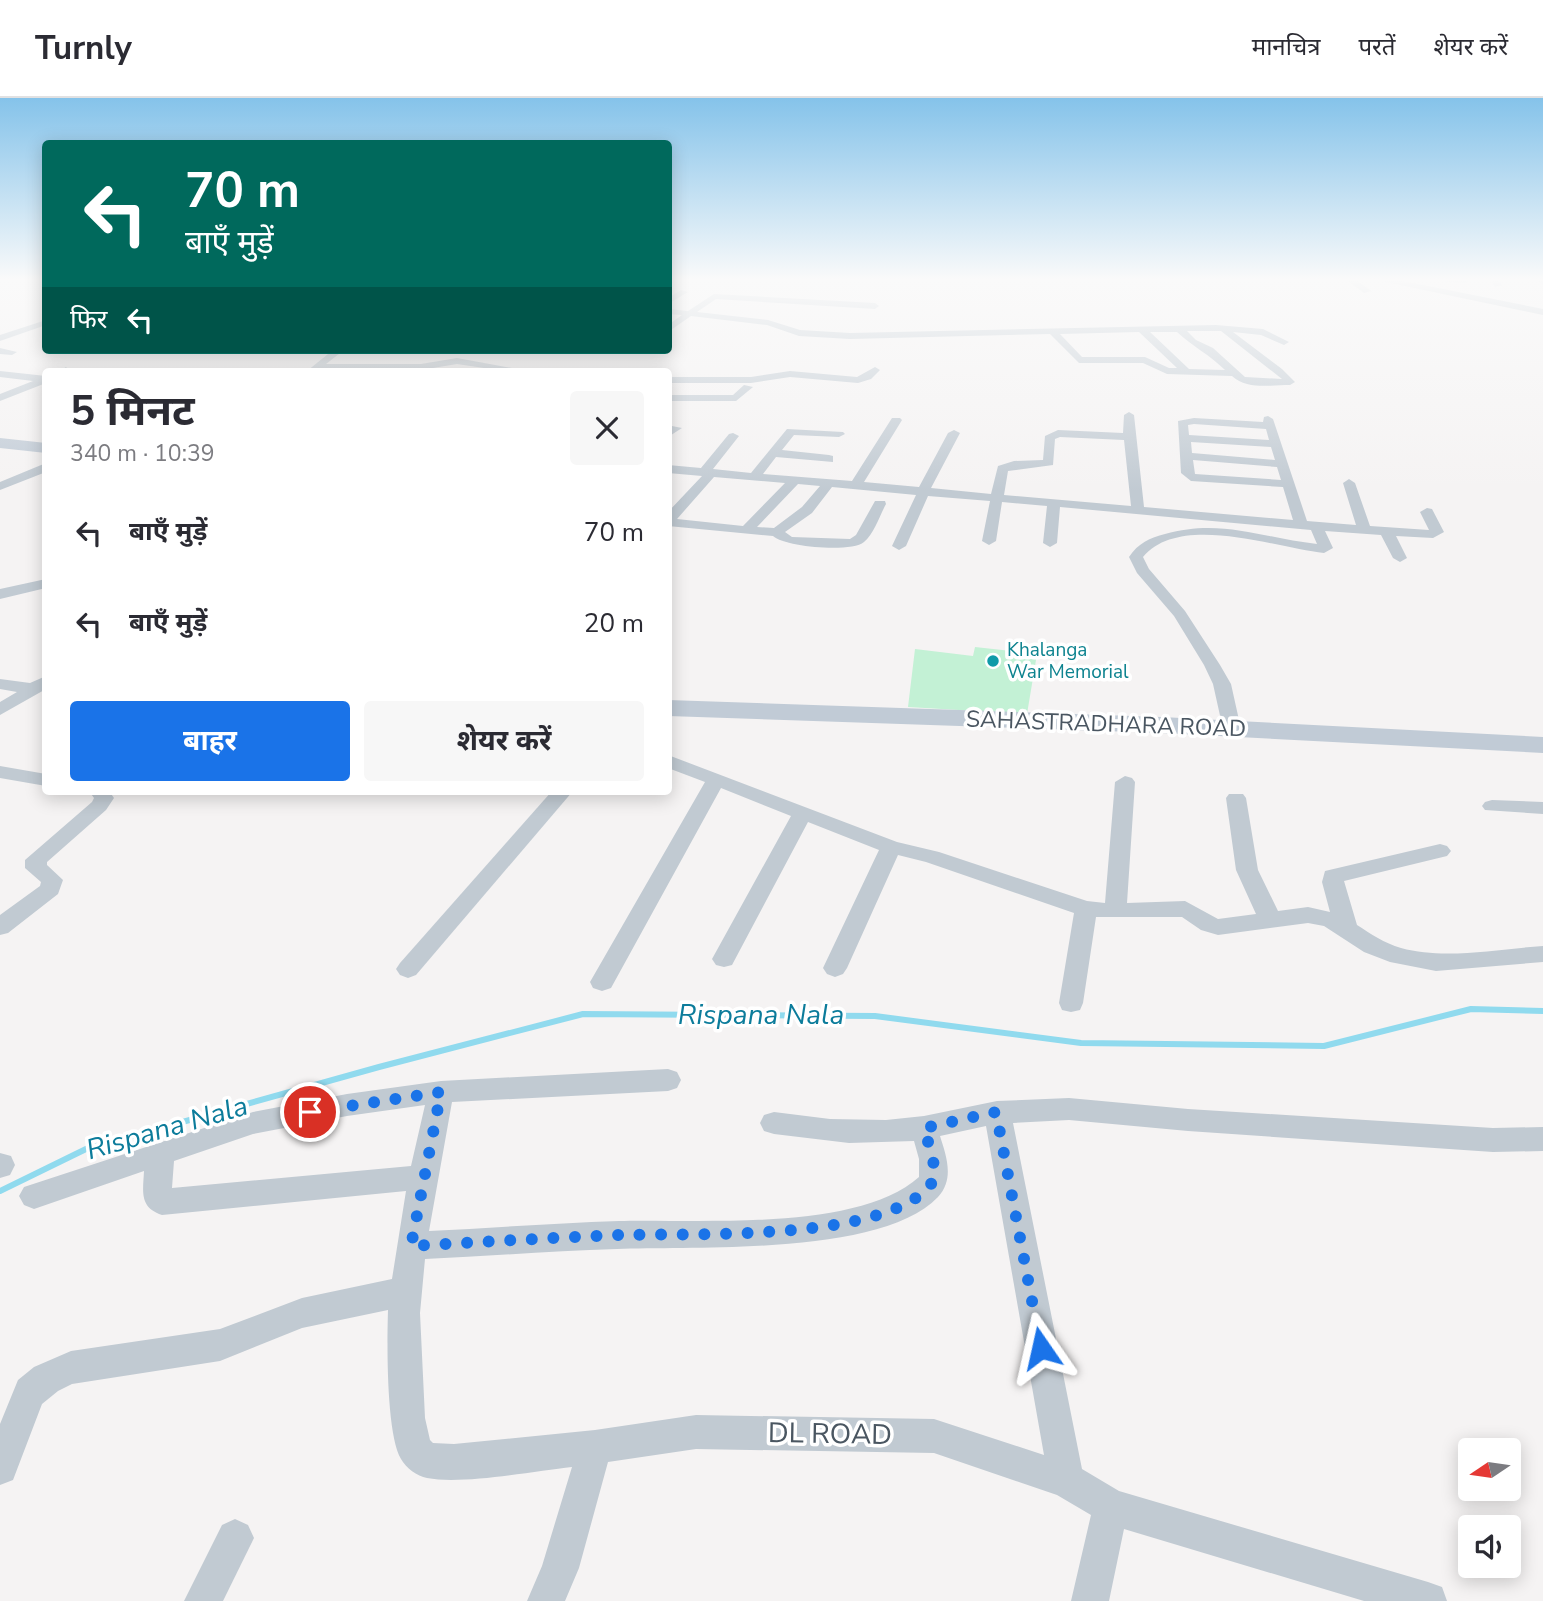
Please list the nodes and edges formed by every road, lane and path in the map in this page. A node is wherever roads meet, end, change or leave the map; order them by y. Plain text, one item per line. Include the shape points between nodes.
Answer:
1 (2, 351) edge
2 (1071, 351) edge
3 (1165, 351) edge
4 (1211, 351) edge
5 (1252, 351) edge
6 (12, 352) dead end
7 (333, 354) edge
8 (446, 356) edge
9 (313, 368) edge
10 (366, 368) edge
11 (507, 368) edge
12 (875, 370) dead end
13 (1187, 372) junction
14 (1234, 373) junction
15 (0, 374) edge
16 (42, 379) edge
17 (42, 380) edge
18 (672, 380) edge
19 (748, 387) dead end
20 (0, 398) edge
21 (672, 398) edge
22 (1129, 415) dead end
23 (896, 420) dead end
24 (839, 433) dead end
25 (954, 433) dead end
26 (733, 436) dead end
27 (1129, 437) junction
28 (1186, 438) junction
29 (0, 443) edge
30 (1276, 444) junction
31 (42, 447) edge
32 (772, 453) junction
33 (1187, 456) junction
34 (829, 459) dead end
35 (1282, 464) junction
36 (42, 469) edge
37 (672, 469) edge
38 (708, 473) junction
39 (755, 476) junction
40 (796, 480) junction
41 (830, 482) junction
42 (1349, 483) dead end
43 (857, 484) junction
44 (1288, 484) junction
45 (0, 486) edge
46 (924, 490) junction
47 (999, 497) junction
48 (1054, 502) junction
49 (880, 504) dead end
50 (1138, 511) junction
51 (1427, 512) dead end
52 (672, 517) edge
53 (672, 522) edge
54 (1309, 525) junction
55 (746, 530) junction
56 (1365, 530) junction
57 (777, 532) junction
58 (1387, 532) junction
59 (989, 541) dead end
60 (1050, 543) dead end
61 (899, 547) dead end
62 (1400, 558) dead end
63 (42, 584) edge
64 (0, 594) edge
65 (0, 684) edge
66 (39, 685) edge
67 (672, 708) edge
68 (0, 710) edge
69 (1232, 729) junction
70 (1543, 745) edge
71 (672, 762) edge
72 (0, 772) edge
73 (42, 779) edge
74 (716, 779) junction
75 (1125, 782) dead end
76 (102, 795) edge
77 (560, 795) edge
78 (1236, 798) dead end
79 (1492, 806) dead end
80 (1543, 808) edge
81 (803, 812) junction
82 (891, 847) junction
83 (1440, 851) dead end
84 (1086, 909) junction
85 (1115, 911) junction
86 (1271, 921) junction
87 (0, 927) edge
88 (1346, 928) junction
89 (1543, 954) edge
90 (724, 960) dead end
91 (835, 968) dead end
92 (408, 969) dead end
93 (602, 982) dead end
94 (1071, 1003) dead end
95 (668, 1080) dead end
96 (441, 1092) junction
97 (996, 1112) junction
98 (774, 1124) dead end
99 (924, 1128) junction
100 (1543, 1139) edge
101 (160, 1152) junction
102 (423, 1177) junction
103 (34, 1196) dead end
104 (411, 1246) junction
105 (405, 1291) junction
106 (595, 1447) junction
107 (0, 1467) edge
108 (1066, 1480) junction
109 (1111, 1507) junction
110 (235, 1538) dead end
111 (203, 1601) edge
112 (546, 1601) edge
113 (1090, 1601) edge
114 (1428, 1601) edge

1 - 6 street
2 - 13 street via 1079,360 1145,360 1163,370
3 - 13 street
4 - 14 street
5 - 14 street via 1290,382 1250,382
7 - 9 street
8 - 10 street via 421,367
8 - 11 street
12 - 18 street via 858,380 790,374 732,381
13 - 14 street
15 - 16 street
17 - 20 street
19 - 21 street via 736,398
22 - 27 street
23 - 43 street
24 - 32 street via 793,430
25 - 46 street
26 - 38 street
27 - 47 street via 1050,435 1049,462 1002,469
27 - 50 street
28 - 30 street
28 - 30 street via 1184,421 1269,423
28 - 33 street
29 - 31 main road
30 - 35 street
32 - 34 street
32 - 39 street
33 - 35 street
33 - 44 street via 1186,473 1191,477
35 - 44 street
36 - 45 street
37 - 38 street
38 - 39 street
38 - 52 street
39 - 40 street
40 - 41 street
40 - 55 street
41 - 43 street
41 - 57 street via 807,510
42 - 56 street
43 - 46 street
44 - 54 street
46 - 47 street
46 - 61 street
47 - 48 street
47 - 59 street
48 - 50 street
48 - 60 street
49 - 57 street via 861,538 853,543 792,541
50 - 54 street
51 - 58 street via 1437,532 1433,534
53 - 55 street
54 - 56 street
54 - 69 street via 1326,548 1226,530 1168,537 1145,547 1136,557 1180,614 1223,684
55 - 57 street
56 - 58 street
58 - 62 street
63 - 64 street
65 - 66 street
66 - 68 street
67 - 69 main road, SAHASTRADHARA ROAD
69 - 70 main road, SAHASTRADHARA ROAD
71 - 74 street
72 - 73 street
74 - 81 street
74 - 93 street
75 - 85 street
76 - 87 street via 99,806 36,860 36,868 52,880 50,889
77 - 92 street
78 - 86 street via 1247,870
79 - 80 street
81 - 82 street
81 - 90 street
82 - 84 street
82 - 91 street
83 - 88 street via 1334,876
84 - 85 street
84 - 94 street
85 - 86 street via 1185,909 1219,927
86 - 88 street via 1318,916
88 - 89 street via 1384,952 1436,962
95 - 96 street
96 - 101 street via 253,1123
96 - 102 street, DL ROAD
97 - 99 street
97 - 100 street via 1069,1109 1421,1136
97 - 108 street
98 - 99 street via 809,1130
99 - 104 street via 935,1174 930,1187 893,1210 859,1220 776,1230
101 - 102 street via 158,1198 162,1202
101 - 103 street
102 - 104 street, DL ROAD
104 - 105 street, DL ROAD
105 - 106 street, DL ROAD via 408,1418 414,1449 426,1460 454,1462
105 - 107 street via 302,1313 220,1345 71,1368 30,1392
106 - 108 street, DL ROAD via 696,1432 934,1436
106 - 112 street
108 - 109 street, DL ROAD
109 - 113 street
109 - 114 street, DL ROAD
110 - 111 street

